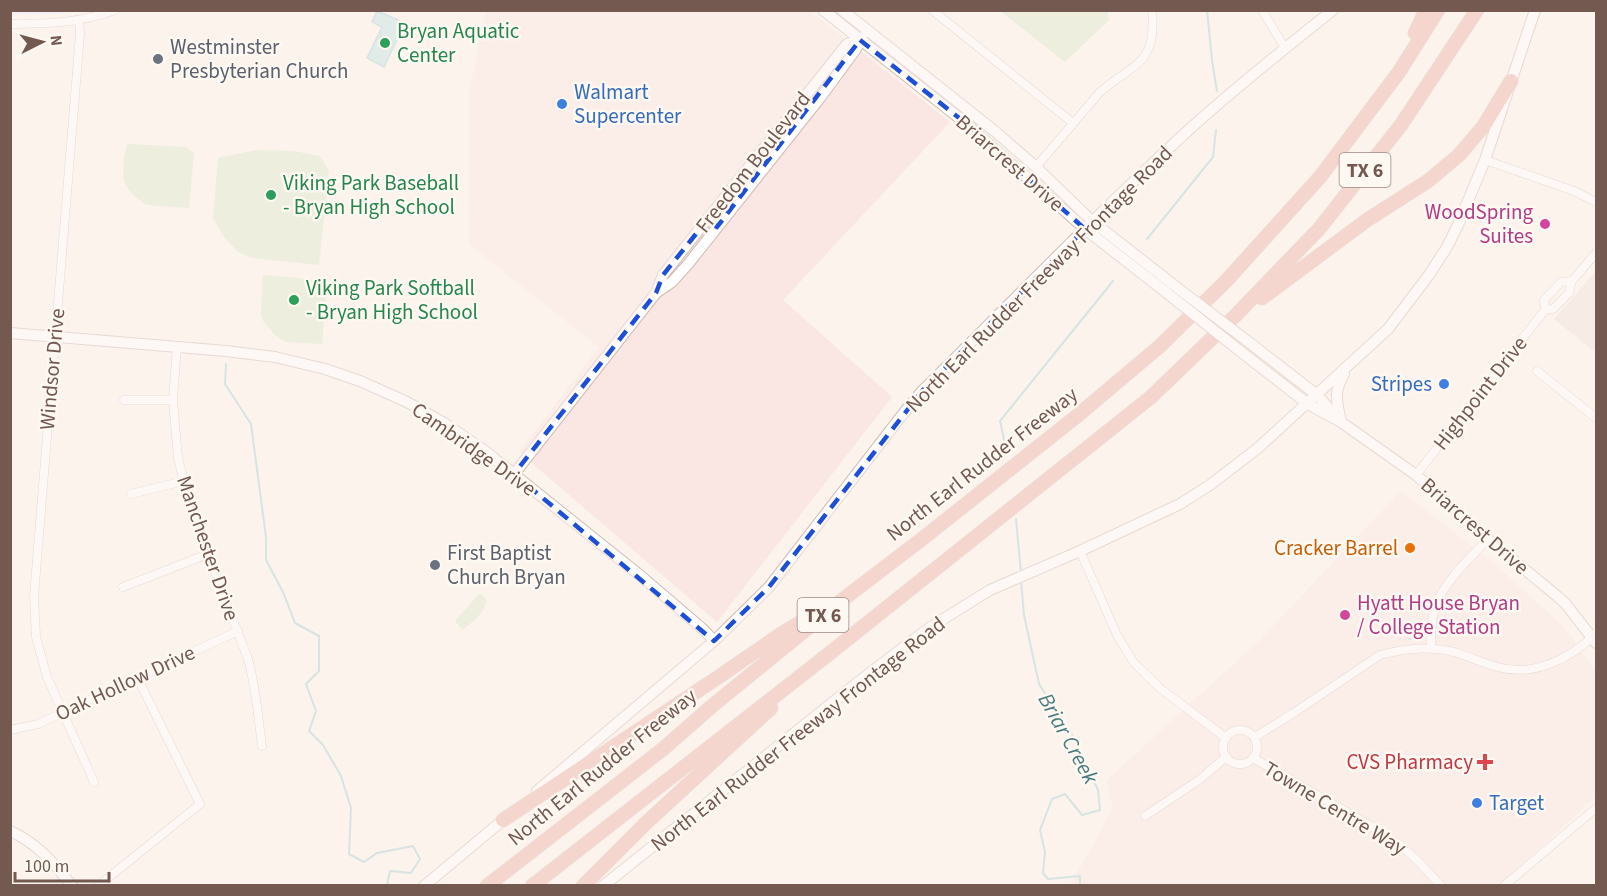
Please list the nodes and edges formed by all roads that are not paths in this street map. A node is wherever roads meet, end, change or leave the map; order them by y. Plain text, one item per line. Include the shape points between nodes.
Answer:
1 (115, 10) edge
2 (823, 10) edge
3 (842, 10) edge
4 (932, 10) edge
5 (1152, 10) edge
6 (1262, 10) edge
7 (1333, 10) edge
8 (1426, 10) edge
9 (1438, 10) edge
10 (1477, 10) edge
11 (1535, 10) edge
12 (79, 20) junction
13 (10, 24) edge
14 (867, 30) junction
15 (860, 40) junction
16 (1285, 48) junction
17 (1511, 81) junction
18 (1362, 122) junction
19 (1073, 123) junction
20 (783, 124) junction
21 (793, 132) junction
22 (1485, 160) junction
23 (1036, 167) junction
24 (748, 168) junction
25 (758, 176) junction
26 (1596, 202) edge
27 (708, 219) junction
28 (1089, 225) junction
29 (717, 227) junction
30 (1596, 253) edge
31 (1572, 281) junction
32 (1171, 289) junction
33 (656, 293) junction
34 (1545, 310) junction
35 (1235, 316) junction
36 (10, 333) edge
37 (55, 336) junction
38 (177, 347) junction
39 (1347, 367) junction
40 (1537, 371) dead end
41 (1317, 395) junction
42 (124, 400) dead end
43 (173, 400) junction
44 (1308, 404) junction
45 (1596, 418) edge
46 (1341, 422) junction
47 (514, 474) junction
48 (1416, 475) junction
49 (184, 482) junction
50 (131, 494) dead end
51 (1488, 539) junction
52 (1080, 551) junction
53 (208, 554) junction
54 (123, 587) dead end
55 (846, 597) junction
56 (237, 631) junction
57 (1595, 638) edge
58 (714, 641) junction
59 (1431, 648) junction
60 (830, 653) junction
61 (137, 677) junction
62 (63, 713) junction
63 (10, 730) edge
64 (1255, 737) junction
65 (1226, 738) junction
66 (262, 746) dead end
67 (1226, 758) junction
68 (1253, 758) junction
69 (94, 782) dead end
70 (1596, 808) edge
71 (1145, 816) dead end
72 (503, 820) junction
73 (10, 831) edge
74 (72, 885) edge
75 (98, 885) edge
76 (424, 885) edge
77 (487, 885) edge
78 (532, 885) edge
79 (583, 885) edge
80 (603, 885) edge
81 (1441, 885) edge
82 (1503, 885) edge

1 - 12 street
2 - 15 main road, Briarcrest Drive
3 - 14 main road, Briarcrest Drive
4 - 19 street
5 - 19 street via 1153,32 1148,53 1100,92
6 - 16 street
7 - 16 main road, North Earl Rudder Freeway Frontage Road
8 - 18 highway
9 - 18 highway, North Earl Rudder Freeway / TX 6
10 - 35 highway, TX 6 via 1401,124 1319,229
11 - 17 main road, North Earl Rudder Freeway Frontage Road
12 - 13 street
12 - 37 street, Windsor Drive
14 - 15 main road, Freedom Boulevard
14 - 23 main road, Briarcrest Drive
15 - 20 main road, Freedom Boulevard via 847,44
15 - 21 main road, Freedom Boulevard
15 - 28 main road, Briarcrest Drive
16 - 28 main road, North Earl Rudder Freeway Frontage Road via 1194,125
17 - 22 main road, North Earl Rudder Freeway Frontage Road
17 - 35 highway via 1483,127 1459,155 1428,181 1367,220
18 - 55 highway, North Earl Rudder Freeway / TX 6 via 1320,177 1227,280 1160,346
19 - 23 street
20 - 21 main road
20 - 24 main road, Freedom Boulevard
21 - 25 main road, Freedom Boulevard
22 - 26 street
22 - 39 main road, North Earl Rudder Freeway Frontage Road via 1458,225 1429,275 1388,329
23 - 28 main road, Briarcrest Drive
24 - 25 main road
24 - 27 main road, Freedom Boulevard
25 - 29 main road, Freedom Boulevard
27 - 29 main road
27 - 33 main road, Freedom Boulevard via 663,275
28 - 32 main road, Briarcrest Drive
28 - 58 main road, North Earl Rudder Freeway Frontage Road via 923,390 769,587
29 - 33 main road, Freedom Boulevard via 672,282
30 - 31 street, Highpoint Drive
31 - 34 street, Highpoint Drive via 1569,293 1553,309
31 - 34 street, Highpoint Drive via 1561,282 1555,288 1544,300
32 - 41 main road, Briarcrest Drive, bridge via 1246,339
32 - 44 main road, Briarcrest Drive, bridge via 1240,351
33 - 47 main road, Freedom Boulevard
34 - 48 street, Highpoint Drive
35 - 60 highway, TX 6 via 1151,397
36 - 37 main road, Cambridge Drive
37 - 38 main road, Cambridge Drive
37 - 62 street, Windsor Drive via 34,596 41,658
38 - 43 street, Manchester Drive
38 - 47 main road, Cambridge Drive via 275,357 360,381 444,423
39 - 41 main road, North Earl Rudder Freeway Frontage Road
39 - 46 main road via 1336,398
40 - 45 street
41 - 44 main road, North Earl Rudder Freeway Frontage Road
41 - 46 main road, Briarcrest Drive
42 - 43 street
43 - 49 street, Manchester Drive
44 - 46 main road, Briarcrest Drive
44 - 52 main road, North Earl Rudder Freeway Frontage Road via 1210,485 1180,504
46 - 48 main road, Briarcrest Drive
47 - 58 main road, Cambridge Drive
48 - 51 main road, Briarcrest Drive
49 - 50 street
49 - 53 street, Manchester Drive
51 - 57 main road, Briarcrest Drive via 1557,596
51 - 59 street via 1441,595 1434,609
52 - 65 street via 1117,635 1134,663 1161,689
52 - 80 main road, North Earl Rudder Freeway Frontage Road via 990,590 929,628
53 - 54 street
53 - 56 street, Manchester Drive
55 - 72 highway via 784,632
55 - 77 highway, North Earl Rudder Freeway / TX 6 via 663,749
56 - 61 street, Oak Hollow Drive
56 - 66 street, Manchester Drive via 252,674
57 - 59 street via 1568,656 1536,668 1499,668
58 - 72 main road, North Earl Rudder Freeway Frontage Road
59 - 64 street via 1380,655
60 - 78 highway, TX 6
60 - 79 highway
61 - 62 street, Oak Hollow Drive
61 - 75 street via 200,804
62 - 63 street, Oak Hollow Drive
62 - 69 street, Windsor Drive
64 - 65 street via 1241,731
64 - 68 street via 1258,746
65 - 67 street
67 - 68 street via 1239,764
67 - 71 street
68 - 81 street, Towne Centre Way via 1400,845
70 - 82 street
72 - 76 main road, North Earl Rudder Freeway Frontage Road
73 - 74 main road via 45,854

